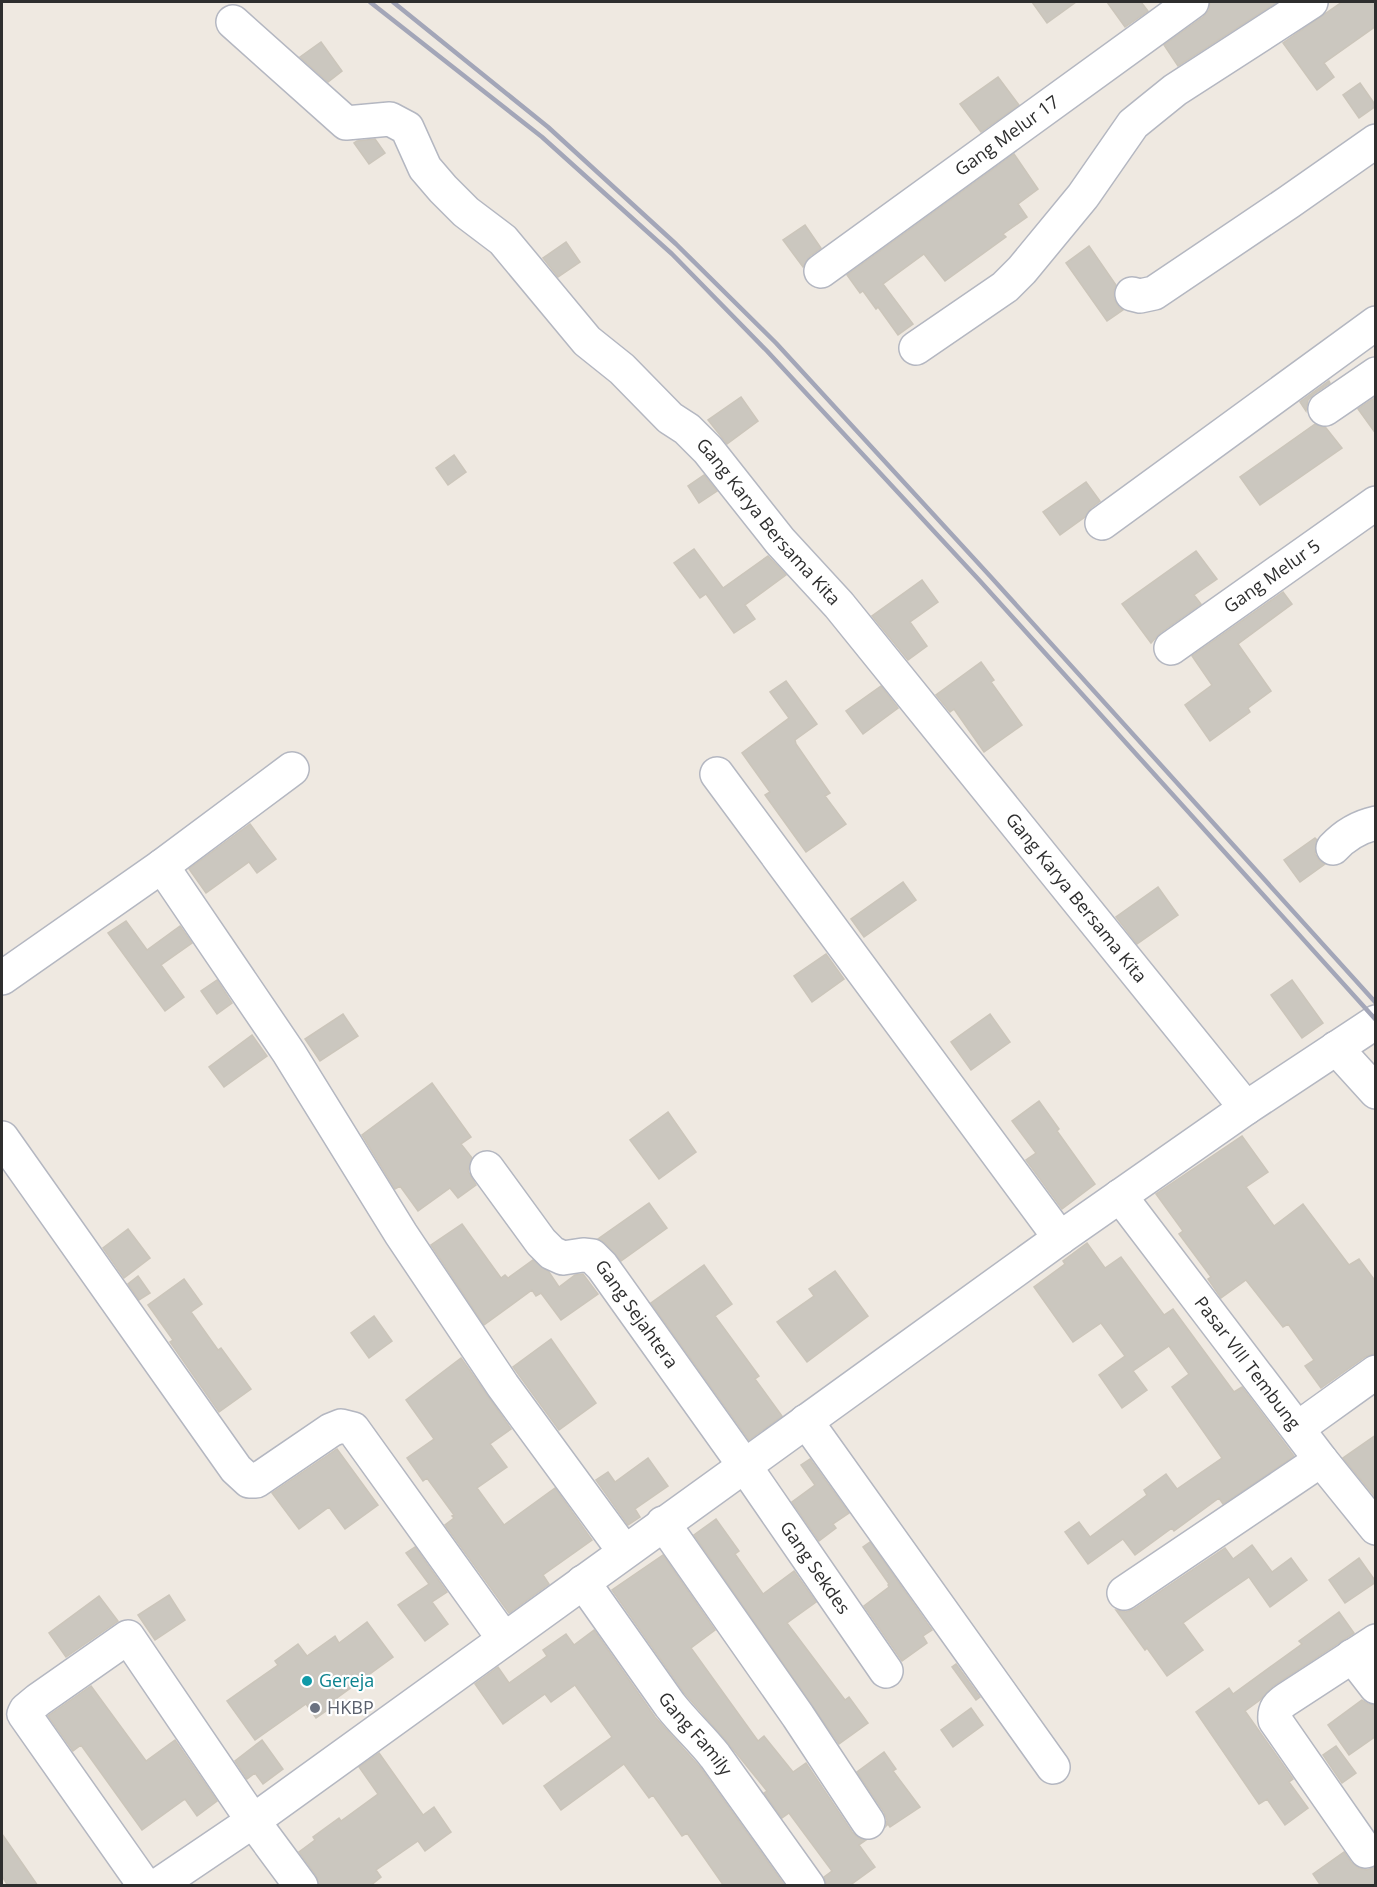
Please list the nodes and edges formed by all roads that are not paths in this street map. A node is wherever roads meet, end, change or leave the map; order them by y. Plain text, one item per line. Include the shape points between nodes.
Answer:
1 (1192, 2) edge
2 (1311, 2) edge
3 (233, 22) dead end
4 (1376, 141) edge
5 (821, 271) dead end
6 (1132, 294) dead end
7 (1376, 323) edge
8 (916, 348) dead end
9 (1376, 374) edge
10 (1325, 409) dead end
11 (1376, 503) edge
12 (1102, 523) dead end
13 (1171, 648) dead end
14 (292, 770) dead end
15 (717, 774) dead end
16 (1376, 823) edge
17 (1333, 848) dead end
18 (162, 866) junction
19 (2, 978) edge
20 (1376, 1022) edge
21 (1336, 1048) junction
22 (1376, 1092) edge
23 (1246, 1108) junction
24 (2, 1138) edge
25 (487, 1168) dead end
26 (1120, 1196) junction
27 (1059, 1238) junction
28 (1376, 1372) edge
29 (806, 1421) junction
30 (1298, 1428) junction
31 (1320, 1460) junction
32 (744, 1465) junction
33 (663, 1523) junction
34 (1376, 1528) edge
35 (624, 1551) junction
36 (583, 1582) junction
37 (1124, 1593) dead end
38 (504, 1639) junction
39 (1364, 1649) edge
40 (886, 1671) dead end
41 (1376, 1687) edge
42 (1053, 1767) dead end
43 (253, 1821) junction
44 (868, 1822) dead end
45 (1366, 1851) dead end
46 (197, 1875) edge
47 (145, 1886) edge
48 (158, 1886) edge
49 (301, 1886) edge
50 (808, 1886) edge

1 - 5 street, Gang Melur 17
2 - 8 street via 1176,90 1133,124 1083,196 1022,270 1005,287
3 - 23 street, Gang Karya Bersama Kita via 346,123 390,120 407,128 425,168 443,189 503,240 587,341 708,450
4 - 6 street via 1154,293
7 - 12 street
9 - 10 street
11 - 13 street, Gang Melur 5
14 - 18 street
15 - 27 street
16 - 17 street via 1360,827
18 - 19 street
18 - 35 street via 289,1053 401,1234 503,1386
20 - 21 street
21 - 22 street
21 - 23 street
23 - 26 street
24 - 38 street via 236,1469 249,1481 256,1481 331,1430 341,1426 353,1429
25 - 32 street, Gang Sejahtera via 552,1253 563,1258 592,1256 602,1266
26 - 27 street
26 - 30 street, Pasar VIII Tembung
27 - 29 street
28 - 30 street
29 - 32 street
29 - 42 street
30 - 31 street, Pasar VIII Tembung
31 - 34 street, Pasar VIII Tembung
31 - 37 street
32 - 33 street
32 - 40 street, Gang Sekdes
33 - 35 street
33 - 44 street
35 - 36 street
36 - 38 street
36 - 50 street, Gang Family via 683,1723 705,1743
38 - 43 street
39 - 41 street
39 - 45 street via 1278,1705 1274,1712 1275,1720
43 - 46 street
43 - 47 street via 128,1637 24,1714
43 - 49 street
46 - 48 street

